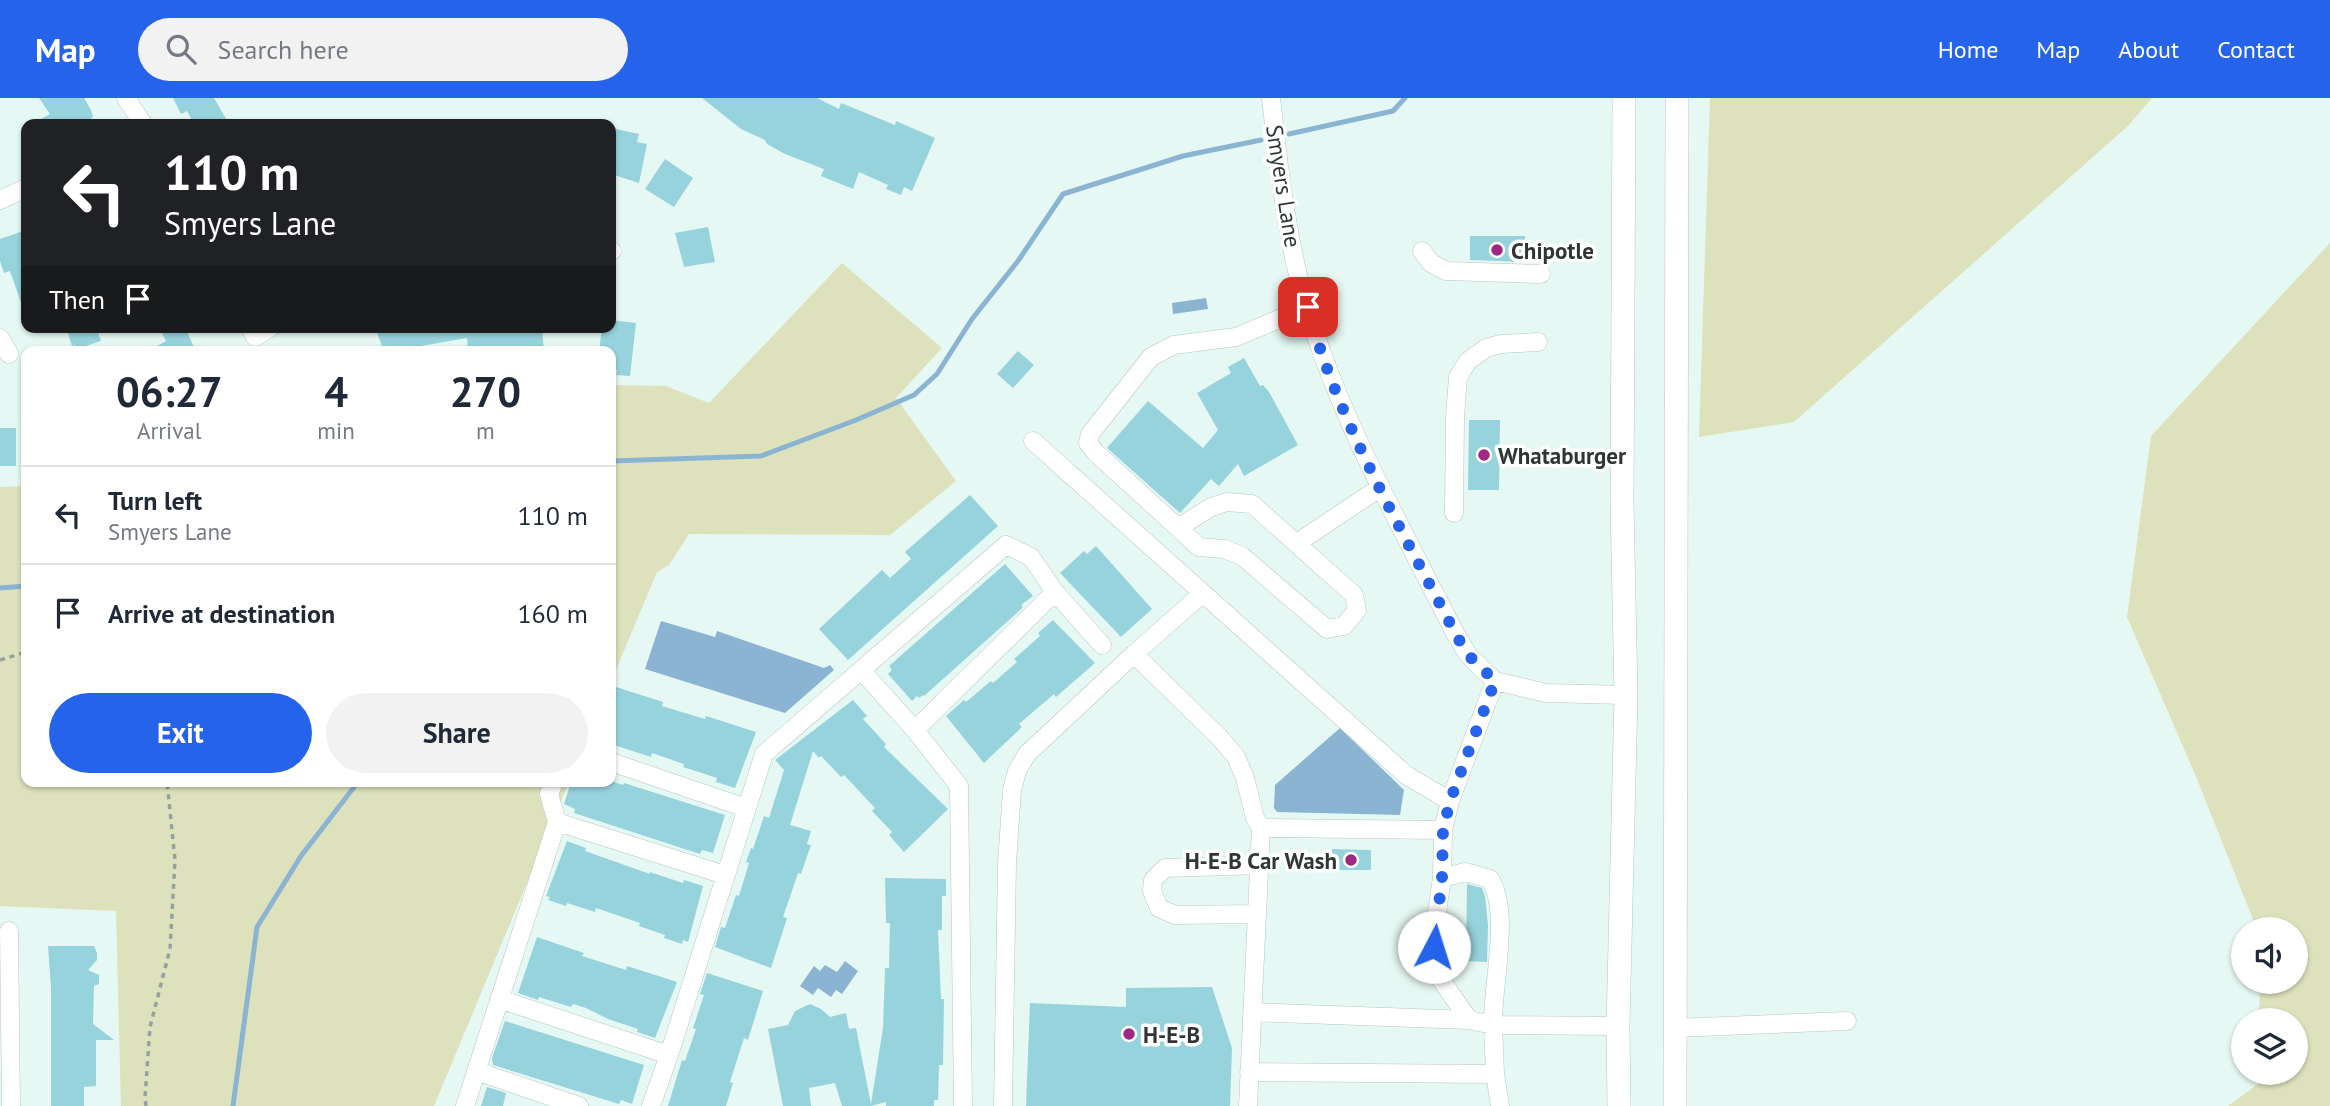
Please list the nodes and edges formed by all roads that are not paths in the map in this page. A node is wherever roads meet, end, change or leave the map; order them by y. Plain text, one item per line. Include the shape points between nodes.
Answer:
1 (126, 98) edge
2 (1271, 98) edge
3 (1624, 98) edge
4 (1677, 98) edge
5 (140, 119) edge
6 (21, 190) edge
7 (0, 200) edge
8 (1422, 251) dead end
9 (1541, 274) dead end
10 (1308, 307) junction
11 (0, 338) edge
12 (1538, 342) dead end
13 (9, 354) dead end
14 (1033, 441) dead end
15 (1381, 487) junction
16 (1454, 513) dead end
17 (1178, 528) junction
18 (1297, 543) junction
19 (1055, 592) junction
20 (1203, 593) junction
21 (1102, 645) dead end
22 (1134, 654) junction
23 (861, 670) junction
24 (1495, 681) junction
25 (1626, 695) junction
26 (915, 730) junction
27 (616, 764) edge
28 (552, 787) edge
29 (1450, 801) junction
30 (746, 808) junction
31 (557, 822) junction
32 (1261, 828) junction
33 (1443, 830) junction
34 (1259, 865) junction
35 (725, 875) junction
36 (1442, 878) junction
37 (1256, 914) junction
38 (9, 931) dead end
39 (499, 999) junction
40 (1252, 1012) junction
41 (1469, 1020) junction
42 (1847, 1021) dead end
43 (1493, 1025) junction
44 (1618, 1026) junction
45 (1675, 1028) junction
46 (5, 1034) edge
47 (669, 1055) junction
48 (476, 1071) junction
49 (1249, 1072) junction
50 (1495, 1073) junction
51 (11, 1106) edge
52 (465, 1106) edge
53 (579, 1106) edge
54 (650, 1106) edge
55 (963, 1106) edge
56 (1003, 1106) edge
57 (1248, 1106) edge
58 (1500, 1106) edge
59 (1619, 1106) edge
60 (1675, 1106) edge

1 - 5 street
2 - 10 street, Smyers Lane via 1281,183
3 - 25 main road
4 - 45 main road
6 - 7 street
8 - 9 street via 1446,271
10 - 15 street, Smyers Lane via 1331,377
10 - 17 street via 1236,337 1174,345 1151,357 1090,434 1088,443
11 - 13 street
12 - 16 street via 1486,348 1468,361 1458,377
14 - 20 street
15 - 18 street
15 - 24 street, Smyers Lane via 1456,635 1469,656
17 - 18 street via 1211,507 1227,502 1252,504
17 - 18 street via 1199,547 1242,556 1327,629 1344,626 1357,610 1353,595
19 - 21 street
19 - 23 street via 1031,557 1006,545
19 - 26 street
20 - 22 street
20 - 29 street via 1406,775
22 - 32 street via 1236,757
22 - 56 street via 1027,754 1017,771 1007,863
23 - 26 street
23 - 30 street via 764,754
24 - 25 street via 1546,693
24 - 29 street
25 - 44 main road
26 - 55 street via 959,786
27 - 30 street
28 - 31 street via 549,794
29 - 33 street
30 - 35 street
31 - 35 street
31 - 39 street
32 - 33 street
32 - 34 street
33 - 36 street
34 - 37 street
34 - 37 street via 1165,868 1153,880 1152,891 1159,908 1175,915
35 - 47 street
36 - 41 street via 1433,968
36 - 43 street via 1465,872 1490,879 1497,891 1499,964
37 - 40 street
38 - 46 street
39 - 47 street
39 - 48 street
40 - 41 street
40 - 49 street
41 - 43 street
42 - 45 street
43 - 44 street
43 - 50 street
44 - 59 main road
45 - 60 main road
46 - 51 street
47 - 54 street
48 - 52 street
48 - 53 street
49 - 50 street
49 - 57 street
50 - 58 street

